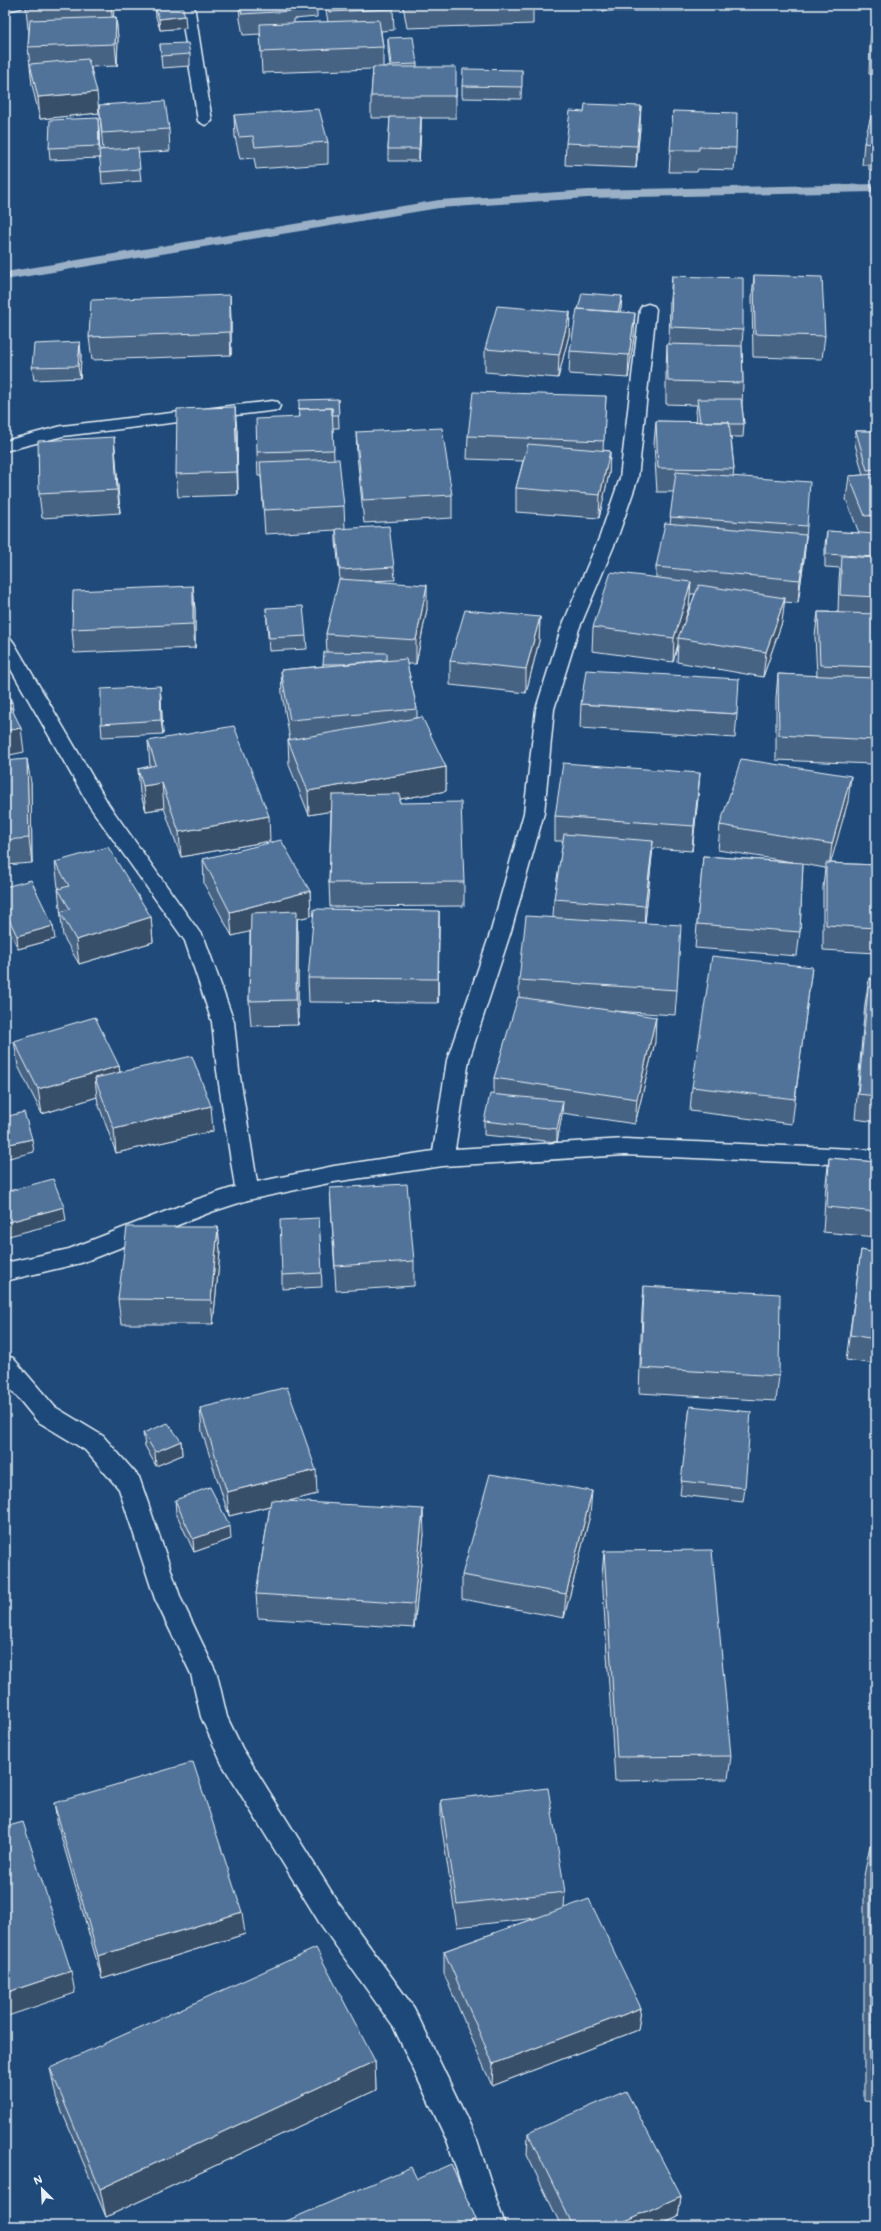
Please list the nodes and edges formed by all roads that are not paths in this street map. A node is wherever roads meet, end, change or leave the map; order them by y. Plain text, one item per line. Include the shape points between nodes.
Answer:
1 (16, 5) edge
2 (187, 5) edge
3 (5, 7) edge
4 (205, 121) dead end
5 (648, 309) dead end
6 (272, 406) dead end
7 (5, 446) edge
8 (5, 643) edge
9 (443, 1158) junction
10 (876, 1158) edge
11 (248, 1192) junction
12 (5, 1272) edge
13 (5, 1365) edge
14 (490, 2226) edge

1 - 3 street
2 - 4 street
5 - 9 street via 630,478 570,629 545,709 534,813 501,931 458,1060
6 - 7 street via 62,431
8 - 11 street via 100,807 195,940 223,1022 228,1071
9 - 10 street via 625,1147
9 - 11 street via 334,1174
11 - 12 street via 203,1206 73,1256
13 - 14 street via 46,1414 94,1443 130,1484 168,1599 204,1674 214,1717 232,1756 329,1913 404,2018 462,2140

